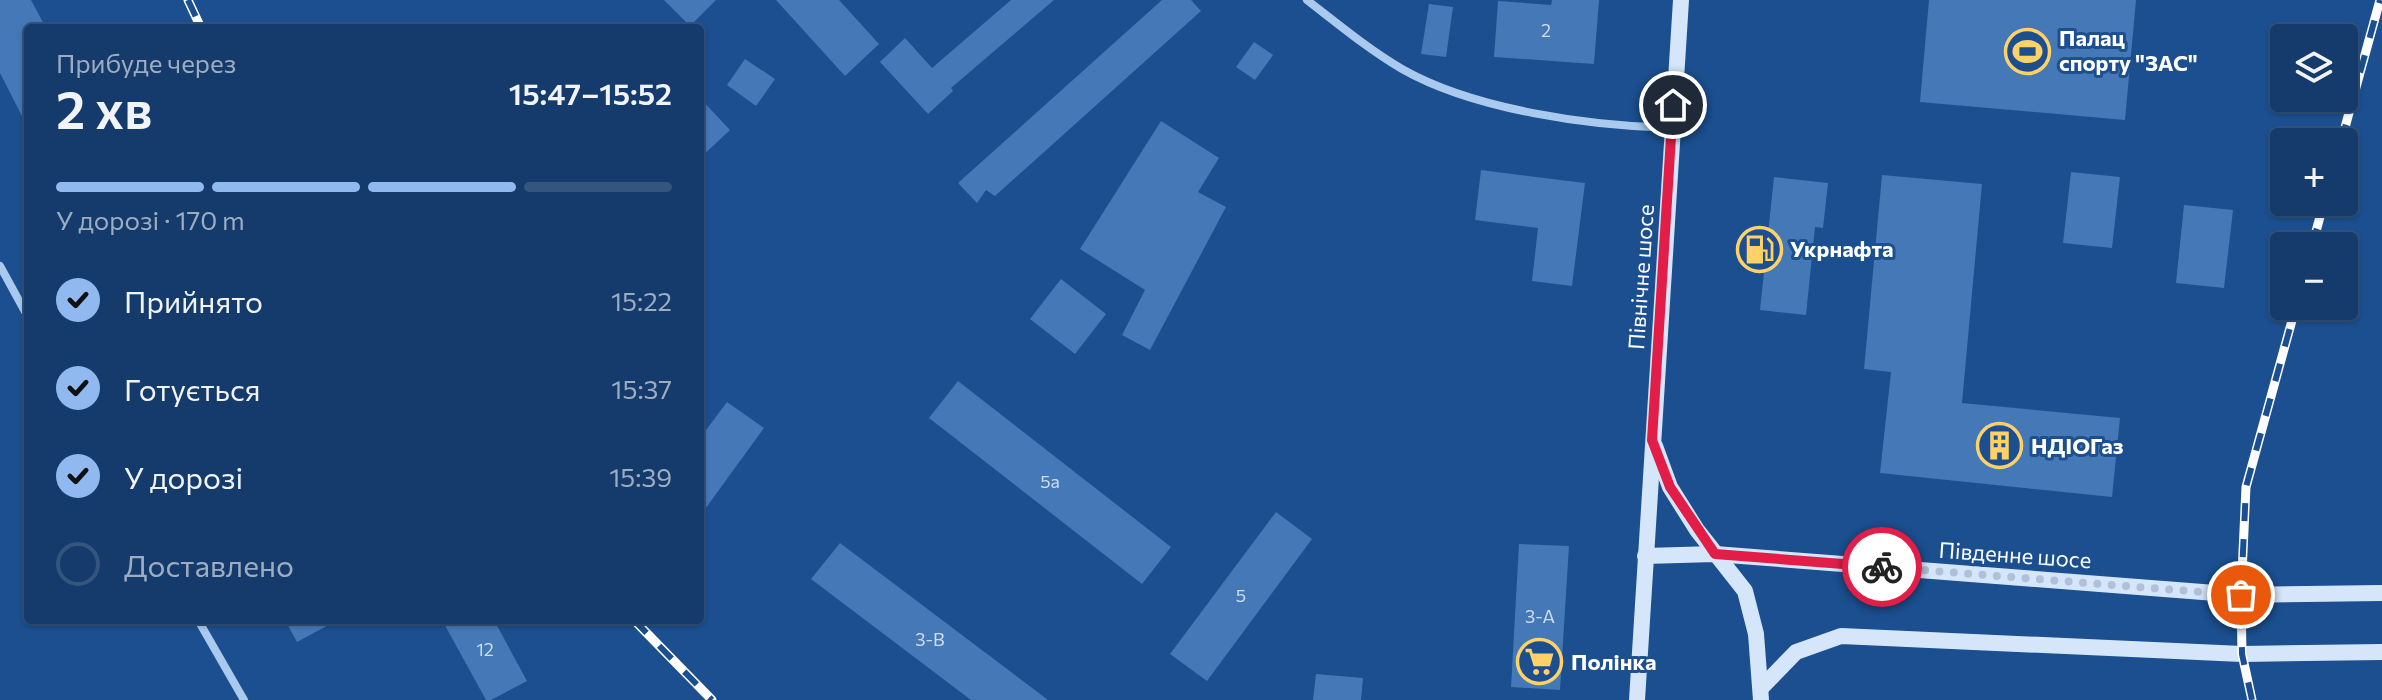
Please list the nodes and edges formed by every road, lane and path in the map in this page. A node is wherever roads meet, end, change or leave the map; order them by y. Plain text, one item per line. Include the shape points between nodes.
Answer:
1 (1307, 0) edge
2 (1681, 0) edge
3 (1672, 128) junction
4 (0, 266) edge
5 (24, 310) edge
6 (1652, 440) junction
7 (1715, 554) junction
8 (1645, 556) junction
9 (2382, 593) edge
10 (200, 624) edge
11 (2382, 652) edge
12 (1761, 694) edge
13 (244, 700) edge
14 (1637, 700) edge

1 - 3 street via 1367,47 1439,86 1509,108 1615,127
2 - 3 main road, Північне шосе
3 - 6 main road, Північне шосе
4 - 5 street
6 - 7 main road via 1670,487
6 - 8 main road, Північне шосе
7 - 8 main road, Південне шосе
7 - 9 main road, Південне шосе via 2241,595
7 - 12 main road via 1745,591 1756,634
8 - 14 main road, Північне шосе
10 - 13 street
11 - 12 main road via 2242,654 1841,636 1796,652

